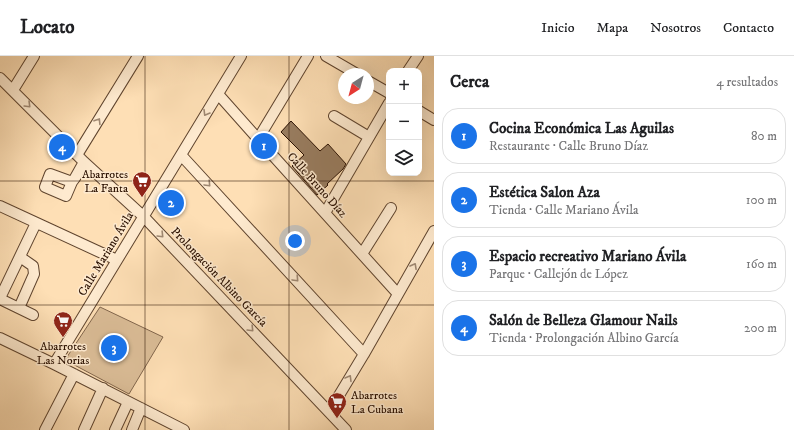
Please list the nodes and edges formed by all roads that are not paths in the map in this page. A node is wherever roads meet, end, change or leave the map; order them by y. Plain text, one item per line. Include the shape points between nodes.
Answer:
1 (34, 56) edge
2 (138, 56) edge
3 (241, 56) edge
4 (308, 56) edge
5 (326, 56) edge
6 (418, 56) edge
7 (347, 68) edge
8 (410, 68) edge
9 (2, 84) edge
10 (374, 84) edge
11 (13, 90) junction
12 (386, 91) edge
13 (218, 94) junction
14 (388, 104) edge
15 (422, 113) edge
16 (334, 116) dead end
17 (434, 120) edge
18 (369, 137) junction
19 (258, 139) junction
20 (181, 155) junction
21 (81, 158) junction
22 (72, 182) dead end
23 (0, 206) edge
24 (391, 208) dead end
25 (325, 213) junction
26 (144, 217) junction
27 (36, 223) junction
28 (434, 231) edge
29 (362, 254) junction
30 (20, 257) junction
31 (117, 260) junction
32 (398, 294) junction
33 (0, 299) edge
34 (19, 308) junction
35 (34, 315) dead end
36 (0, 338) edge
37 (364, 354) junction
38 (54, 364) junction
39 (74, 374) junction
40 (103, 388) junction
41 (128, 402) junction
42 (141, 408) junction
43 (329, 412) junction
44 (45, 430) edge
45 (84, 430) edge
46 (115, 430) edge
47 (132, 430) edge
48 (184, 430) edge
49 (346, 430) edge

1 - 11 street
21 -> 2 street
3 - 13 street, Calle Mariano Ávila
4 - 19 street
5 - 7 street
6 - 8 street
9 - 11 street, Prolongación Albino García
10 - 12 street
11 -> 21 street, Prolongación Albino García
13 - 19 street, Calle Bruno Díaz
13 -> 20 street, Calle Mariano Ávila
14 - 18 street
15 - 17 street
16 - 18 street
18 - 25 street
19 - 25 street, Calle Bruno Díaz
20 - 26 street, Calle Mariano Ávila
20 -> 37 street
21 - 22 street
21 - 26 street, Prolongación Albino García
23 - 27 street
24 - 29 street
25 - 29 street, Calle Bruno Díaz
26 - 31 street, Calle Mariano Ávila
26 -> 43 street, Prolongación Albino García
27 - 30 street
27 - 31 street
32 -> 28 street
29 - 32 street, Calle Bruno Díaz
30 - 33 street
30 - 34 street via 33,266 34,274
31 - 38 street, Calle Mariano Ávila
32 - 37 street
33 - 34 street
34 - 35 street
36 - 38 street
43 -> 37 street
38 - 39 street
39 - 40 street
39 - 44 street
40 - 41 street
40 - 45 street
41 - 42 street
41 - 46 street
42 - 47 street
42 - 48 street
43 - 49 street, Prolongación Albino García

